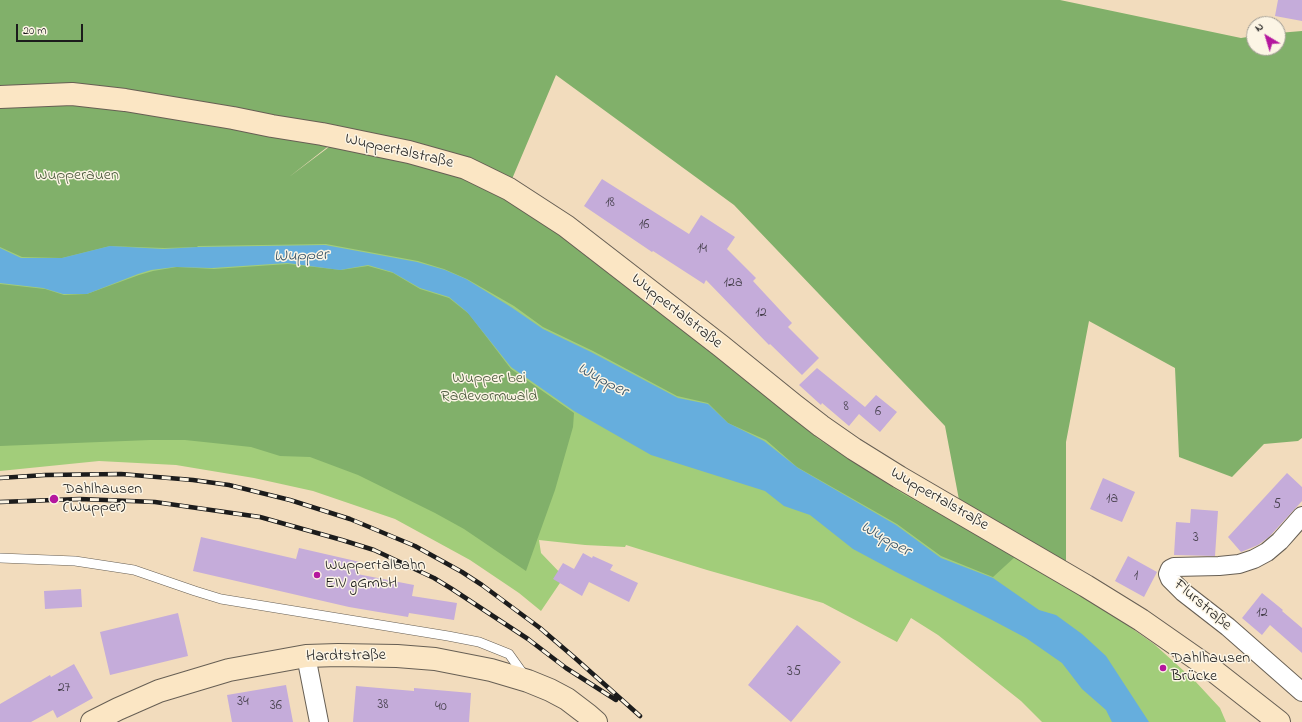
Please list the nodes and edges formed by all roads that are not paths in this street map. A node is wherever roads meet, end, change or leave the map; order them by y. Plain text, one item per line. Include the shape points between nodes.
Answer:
1 (0, 97) edge
2 (1302, 516) edge
3 (0, 558) edge
4 (306, 656) junction
5 (528, 681) junction
6 (1302, 692) edge
7 (1277, 721) edge
8 (92, 722) edge
9 (319, 722) edge
10 (596, 722) edge

1 - 7 main road, Wuppertalstraße via 72,94 125,100 322,134 409,152 466,168 509,189 566,226 799,409 854,449 1140,620 1214,671
2 - 6 street, Flurstraße via 1267,552 1254,559 1239,564 1174,567 1168,574 1183,592 1228,627
3 - 5 lane via 75,561 134,570 221,599 479,642 509,654
4 - 5 main road, Hardtstraße via 397,656 435,659 491,670
4 - 8 main road, Hardtstraße via 229,670 191,680 118,708
4 - 9 street
5 - 10 main road, Hardtstraße via 567,699

